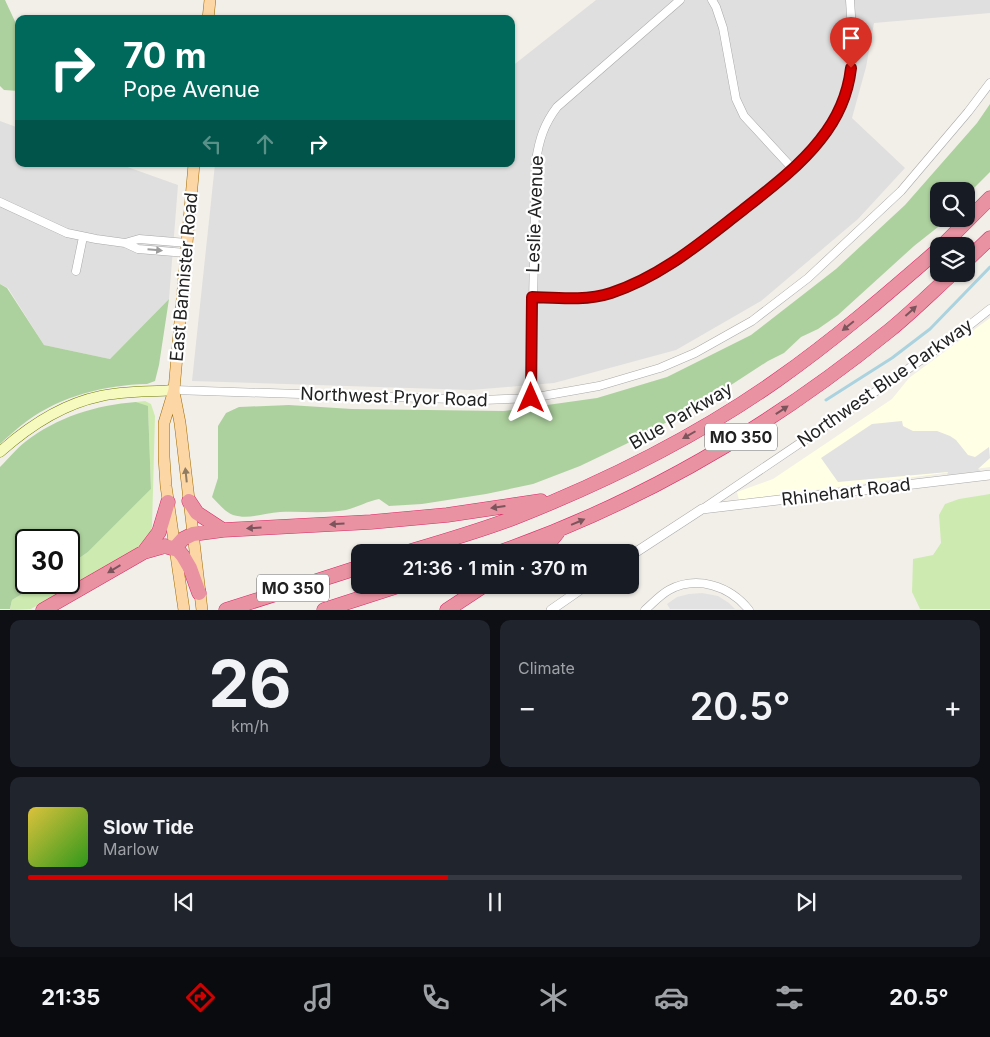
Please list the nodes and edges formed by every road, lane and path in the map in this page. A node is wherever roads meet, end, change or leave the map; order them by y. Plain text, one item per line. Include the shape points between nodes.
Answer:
1 (210, 0) edge
2 (680, 0) edge
3 (712, 0) edge
4 (850, 0) edge
5 (208, 15) edge
6 (990, 83) edge
7 (194, 167) edge
8 (792, 168) junction
9 (990, 198) edge
10 (0, 202) edge
11 (83, 237) junction
12 (951, 237) edge
13 (990, 238) edge
14 (187, 248) junction
15 (975, 252) edge
16 (930, 258) edge
17 (76, 271) dead end
18 (943, 282) edge
19 (532, 297) junction
20 (990, 309) edge
21 (174, 390) junction
22 (531, 398) junction
23 (0, 452) edge
24 (990, 475) edge
25 (564, 498) junction
26 (188, 501) junction
27 (168, 502) junction
28 (702, 510) junction
29 (222, 530) junction
30 (559, 530) junction
31 (192, 534) junction
32 (433, 544) edge
33 (521, 544) edge
34 (548, 544) edge
35 (174, 549) junction
36 (639, 550) edge
37 (144, 552) junction
38 (351, 571) edge
39 (199, 593) junction
40 (373, 594) edge
41 (471, 594) edge
42 (574, 594) edge
43 (43, 610) edge
44 (184, 610) edge
45 (202, 610) edge
46 (226, 610) edge
47 (324, 610) edge
48 (447, 610) edge
49 (551, 610) edge
50 (645, 610) edge
51 (749, 610) edge

1 - 5 main road
2 - 19 street, Leslie Avenue via 557,107 544,128 536,161
3 - 8 street via 723,28 736,98 744,116
4 - 8 street via 853,56 845,99 820,140
6 - 22 street, Northwest Pryor Road via 901,190 808,278 752,321 660,368 599,386
7 - 14 main road, East Bannister Road
8 - 19 street via 681,258 648,277 610,293 584,298
9 - 12 highway
10 - 11 street via 67,233
11 - 14 street via 125,243 139,239
11 - 17 street
13 - 15 highway
14 - 21 main road, East Bannister Road
16 -> 25 highway, Blue Parkway / MO 350 via 775,382 670,446
30 -> 18 highway, MO 350 via 686,470 746,435 846,364
19 - 22 street, Leslie Avenue
20 - 28 street, Northwest Blue Parkway
21 - 22 street, Northwest Pryor Road via 482,400
21 - 23 main road, Northwest Pryor Road via 101,396 64,408 15,438
26 -> 21 main road, East Bannister Road
21 - 27 main road, East Bannister Road via 164,423
24 - 28 street, Rhinehart Road
25 -> 29 highway via 448,515
25 - 32 highway, Blue Parkway / MO 350
26 - 29 highway via 197,513
26 - 31 main road, East Bannister Road
27 - 35 main road, East Bannister Road
27 - 37 highway via 160,532
28 - 36 street, Northwest Blue Parkway
29 - 31 highway
30 - 33 highway, MO 350
30 - 34 highway
31 - 35 highway
31 - 39 main road, East Bannister Road
35 - 37 highway via 165,546
35 - 39 highway via 187,562
35 - 44 main road, East Bannister Road
37 -> 43 highway
38 - 46 highway, MO 350
39 - 45 main road, East Bannister Road
40 - 47 highway, MO 350
41 - 48 highway
42 - 49 street
50 - 51 street via 670,589 694,583 719,587 737,597

